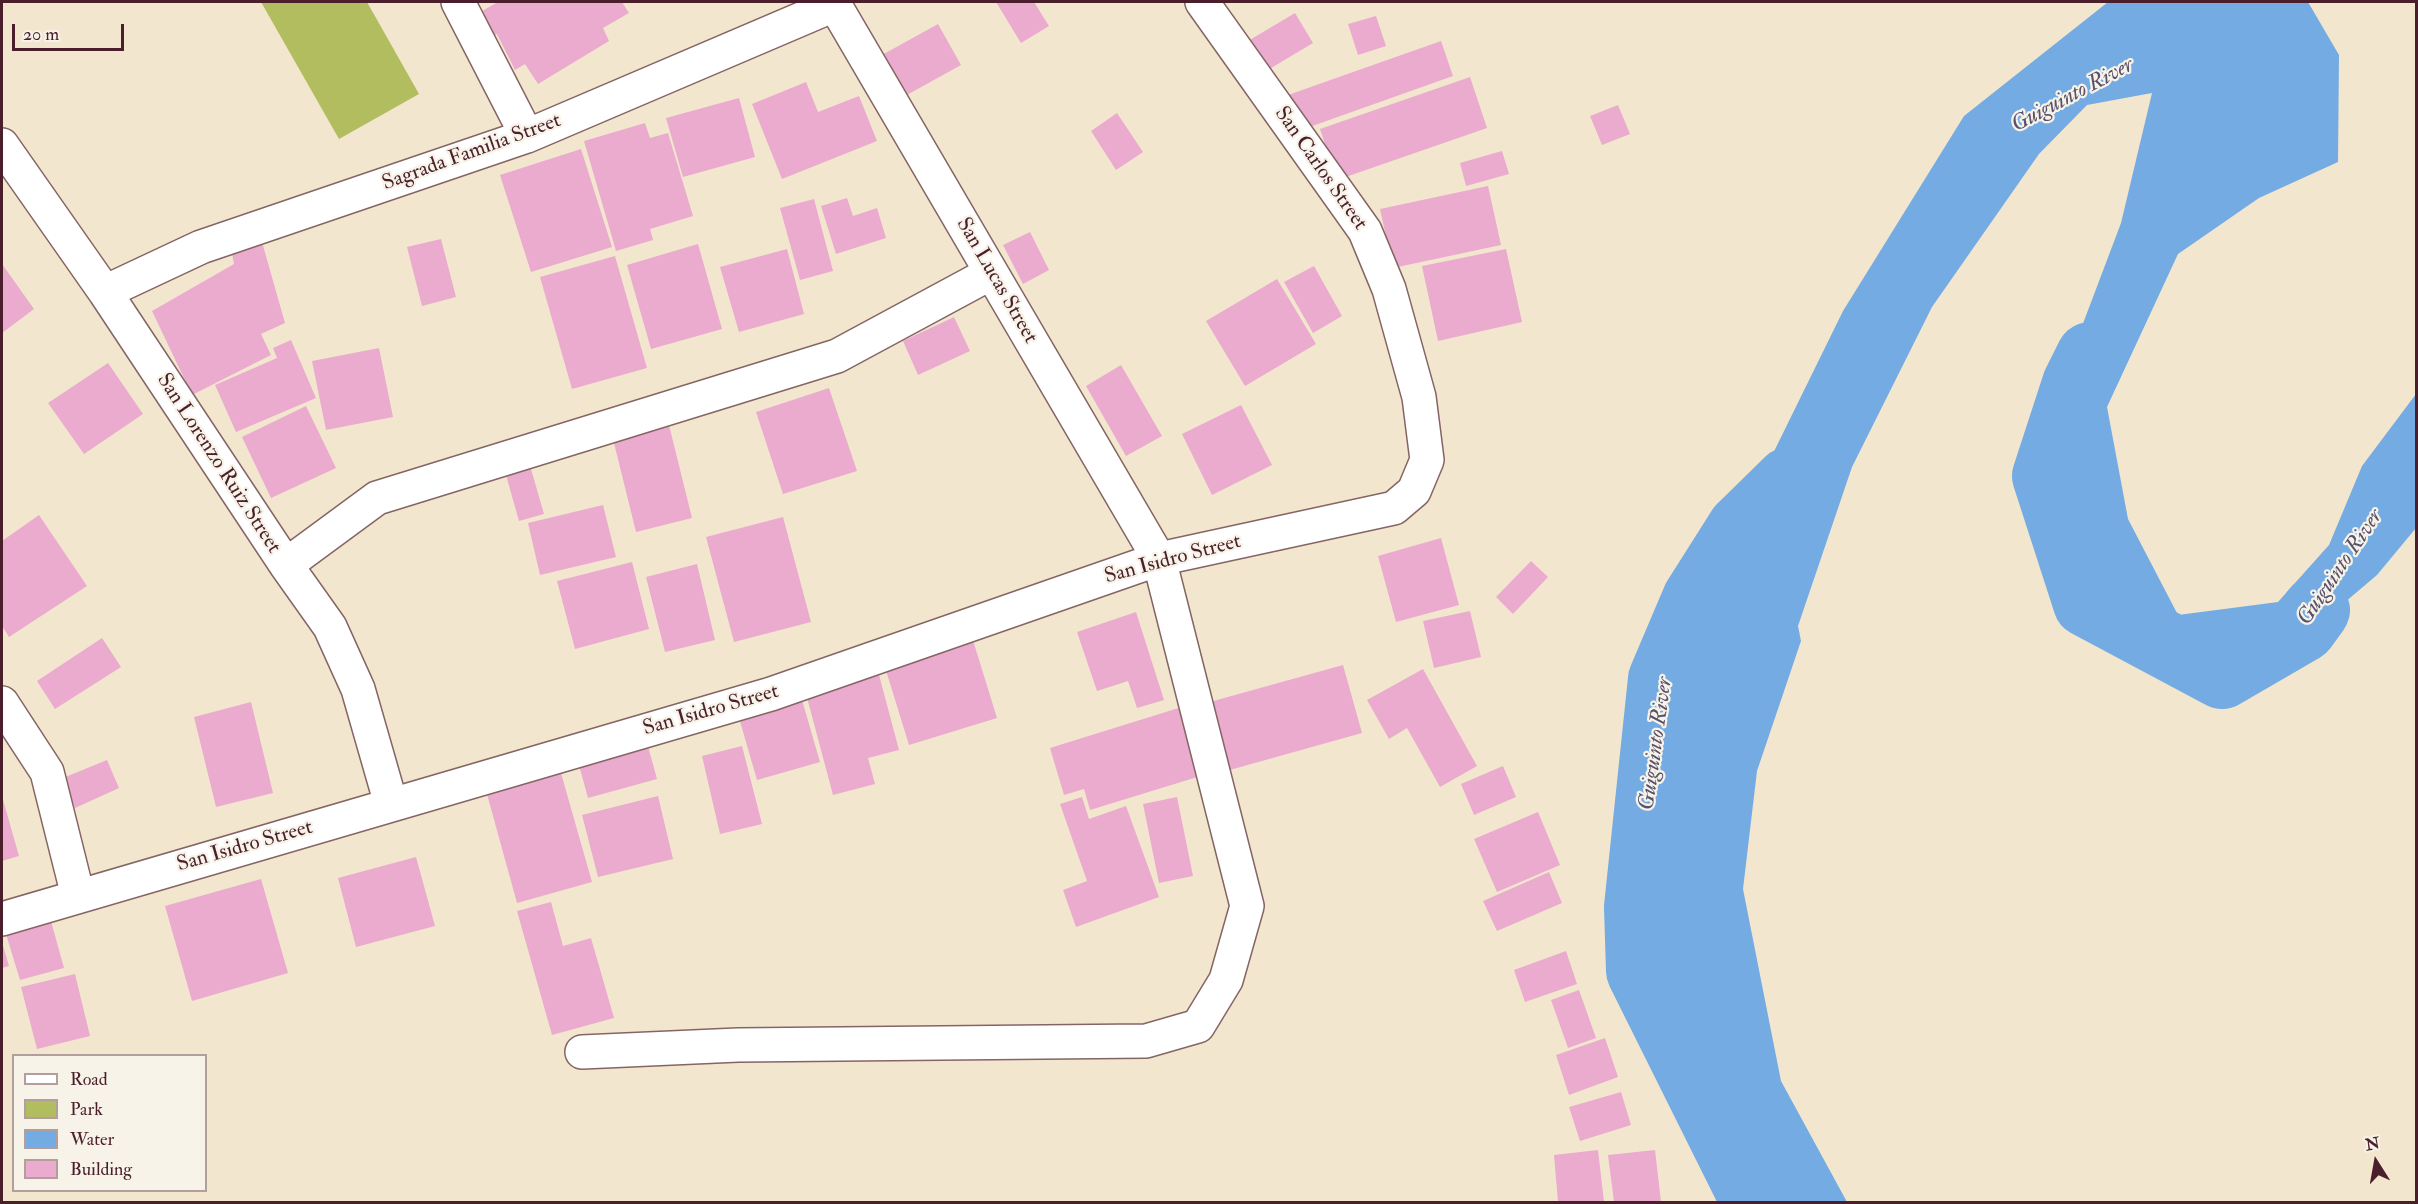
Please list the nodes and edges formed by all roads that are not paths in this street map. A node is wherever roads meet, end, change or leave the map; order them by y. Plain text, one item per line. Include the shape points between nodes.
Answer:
1 (458, 2) edge
2 (1202, 2) edge
3 (834, 3) edge
4 (527, 136) junction
5 (2, 145) edge
6 (991, 273) junction
7 (105, 292) junction
8 (1414, 491) joint
9 (1159, 560) junction
10 (286, 565) junction
11 (2, 704) edge
12 (390, 804) junction
13 (78, 896) junction
14 (2, 919) edge
15 (582, 1052) dead end

1 - 4 street
2 - 8 street, San Carlos Street via 1365,231 1389,289 1419,397 1428,460
3 - 4 street, Sagrada Familia Street
3 - 6 street, San Lucas Street
4 - 7 street, Sagrada Familia Street via 201,247
5 - 7 street, San Lorenzo Ruiz Street
6 - 9 street, San Lucas Street
6 - 10 street via 837,356 376,498
7 - 10 street, San Lorenzo Ruiz Street
8 - 9 street, San Isidro Street via 1394,508
9 - 12 street, San Isidro Street via 771,694
9 - 15 street, San Lucas Street via 1247,906 1226,980 1198,1026 1146,1041 738,1045
10 - 12 street, San Lorenzo Ruiz Street via 330,627 358,689
11 - 13 street via 47,772
12 - 13 street, San Isidro Street
13 - 14 street, San Isidro Street

